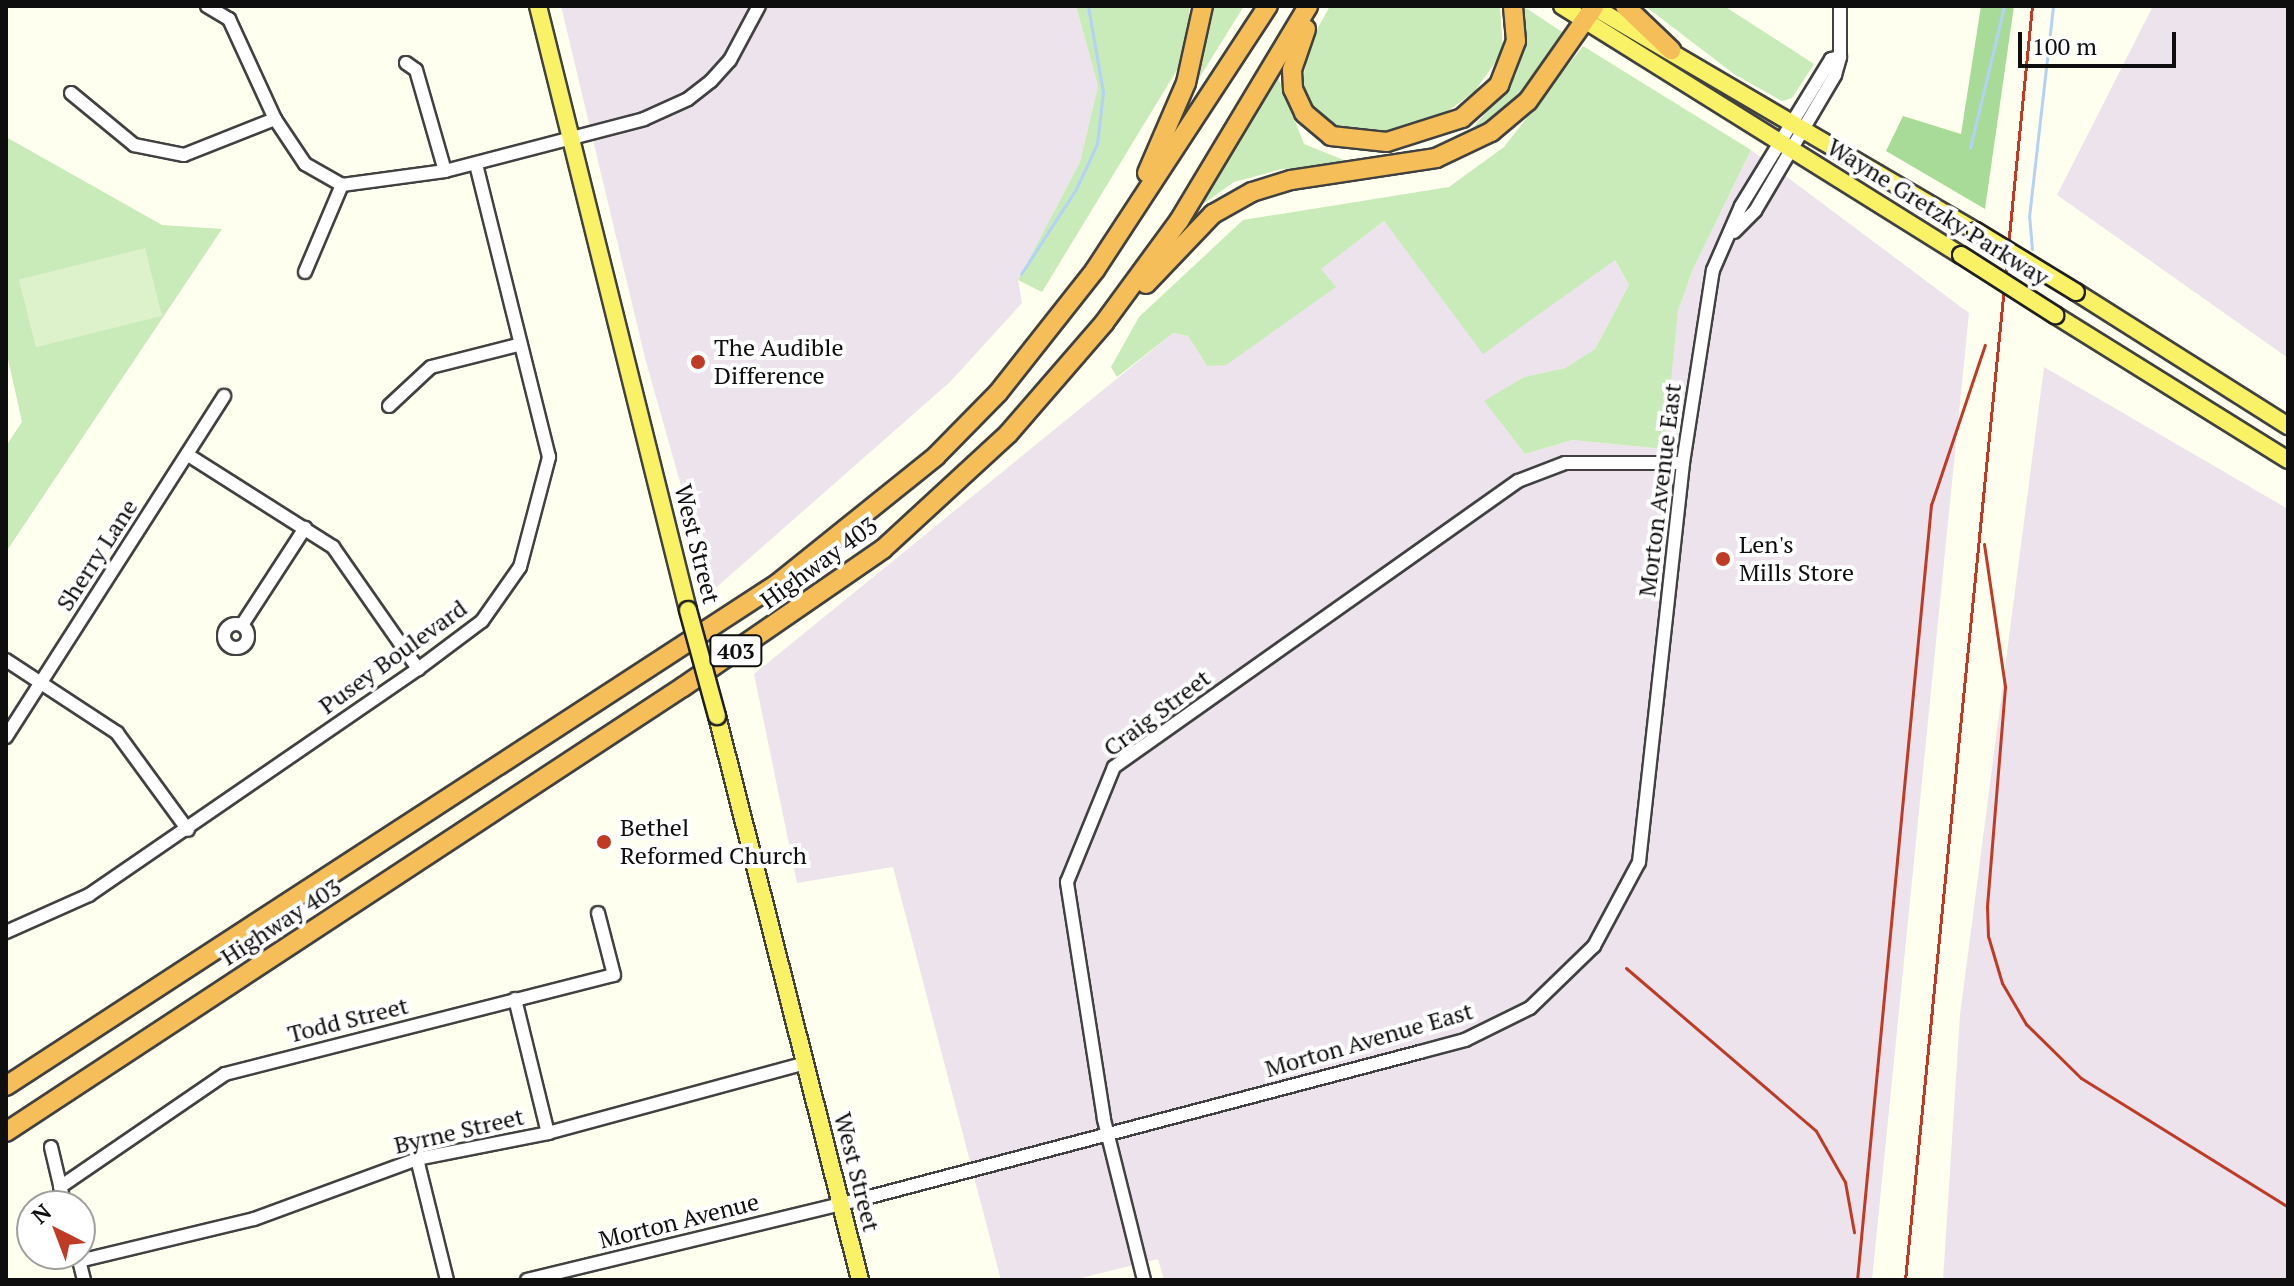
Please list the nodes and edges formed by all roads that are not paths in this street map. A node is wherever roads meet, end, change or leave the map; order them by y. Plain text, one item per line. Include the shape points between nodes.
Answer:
1 (207, 6) edge
2 (538, 6) edge
3 (759, 6) edge
4 (1203, 6) edge
5 (1268, 6) edge
6 (1308, 6) edge
7 (1317, 6) edge
8 (1513, 6) edge
9 (1562, 6) edge
10 (1625, 6) edge
11 (1840, 6) edge
12 (1591, 11) edge
13 (1671, 50) junction
14 (406, 63) dead end
15 (71, 93) dead end
16 (275, 119) junction
17 (1799, 125) junction
18 (570, 140) junction
19 (1786, 146) junction
20 (476, 165) junction
21 (445, 171) junction
22 (342, 185) junction
23 (1095, 270) junction
24 (305, 272) dead end
25 (1104, 323) junction
26 (518, 345) junction
27 (224, 396) dead end
28 (389, 406) dead end
29 (2288, 426) edge
30 (188, 455) junction
31 (2288, 460) edge
32 (1683, 463) junction
33 (305, 528) junction
34 (242, 625) dead end
35 (6, 660) edge
36 (418, 669) junction
37 (41, 682) junction
38 (6, 737) edge
39 (188, 830) junction
40 (598, 913) dead end
41 (6, 932) edge
42 (515, 999) junction
43 (805, 1063) junction
44 (6, 1086) edge
45 (6, 1132) edge
46 (548, 1133) junction
47 (1108, 1136) junction
48 (51, 1147) dead end
49 (417, 1159) junction
50 (60, 1187) junction
51 (61, 1190) edge
52 (841, 1204) junction
53 (96, 1253) edge
54 (531, 1279) edge
55 (447, 1280) edge
56 (860, 1280) edge
57 (1144, 1280) edge

1 - 16 street via 229,19
2 - 18 main road, West Street
3 - 18 street via 730,60 688,99 632,123
4 - 23 highway via 1193,59 1172,120
5 - 23 highway, Highway 403 / 403
6 - 25 highway, Highway 403 / 403 via 1179,221
7 - 8 highway via 1297,47 1293,89 1304,113 1331,136 1368,143 1408,138 1448,124 1484,99 1508,70 1514,51
9 - 12 main road, Wayne Gretzky Parkway
10 - 13 highway
11 - 17 street, Morton Avenue East via 1840,57 1831,59
12 - 13 main road, Wayne Gretzky Parkway
12 - 19 main road, Wayne Gretzky Parkway
12 - 25 highway via 1528,101 1491,132 1436,158 1291,180 1231,202
13 - 17 main road, Wayne Gretzky Parkway
14 - 21 street via 416,70
15 - 16 street via 134,145 184,155
16 - 22 street via 305,164
17 - 19 street, Morton Avenue East
17 - 29 main road, Wayne Gretzky Parkway, bridge
18 - 20 street
18 - 43 main road, West Street, bridge
19 - 31 main road, Wayne Gretzky Parkway, bridge
19 - 32 street, Morton Avenue East via 1741,206 1713,270
20 - 21 street
20 - 26 street, Pusey Boulevard
21 - 22 street
22 - 24 street
23 - 44 highway, Highway 403 / 403 via 998,393 936,456 777,584
25 - 45 highway, Highway 403 / 403 via 987,456 883,549 683,687
26 - 28 street via 431,367
26 - 36 street, Pusey Boulevard via 549,457 520,567 482,621
27 - 30 street, Sherry Lane
30 - 33 street
30 - 37 street, Sherry Lane
32 - 47 street, Morton Avenue East via 1639,862 1594,946 1528,1009 1465,1040
32 - 47 street, Craig Street via 1565,463 1518,481 1114,767 1067,882
33 - 34 street
33 - 36 street via 333,547
35 - 37 street
36 - 39 street, Pusey Boulevard
37 - 38 street, Sherry Lane
37 - 39 street via 117,733
39 - 41 street, Pusey Boulevard via 89,895
40 - 42 street, Todd Street via 614,975
42 - 46 street
42 - 50 street, Todd Street via 225,1074
43 - 46 street, Byrne Street
43 - 52 main road, West Street
46 - 49 street, Byrne Street
47 - 52 street, Morton Avenue East
47 - 57 street, Craig Street
48 - 50 street
49 - 53 street, Byrne Street via 254,1219
49 - 55 street
50 - 51 street
52 - 54 street, Morton Avenue
52 - 56 main road, West Street

